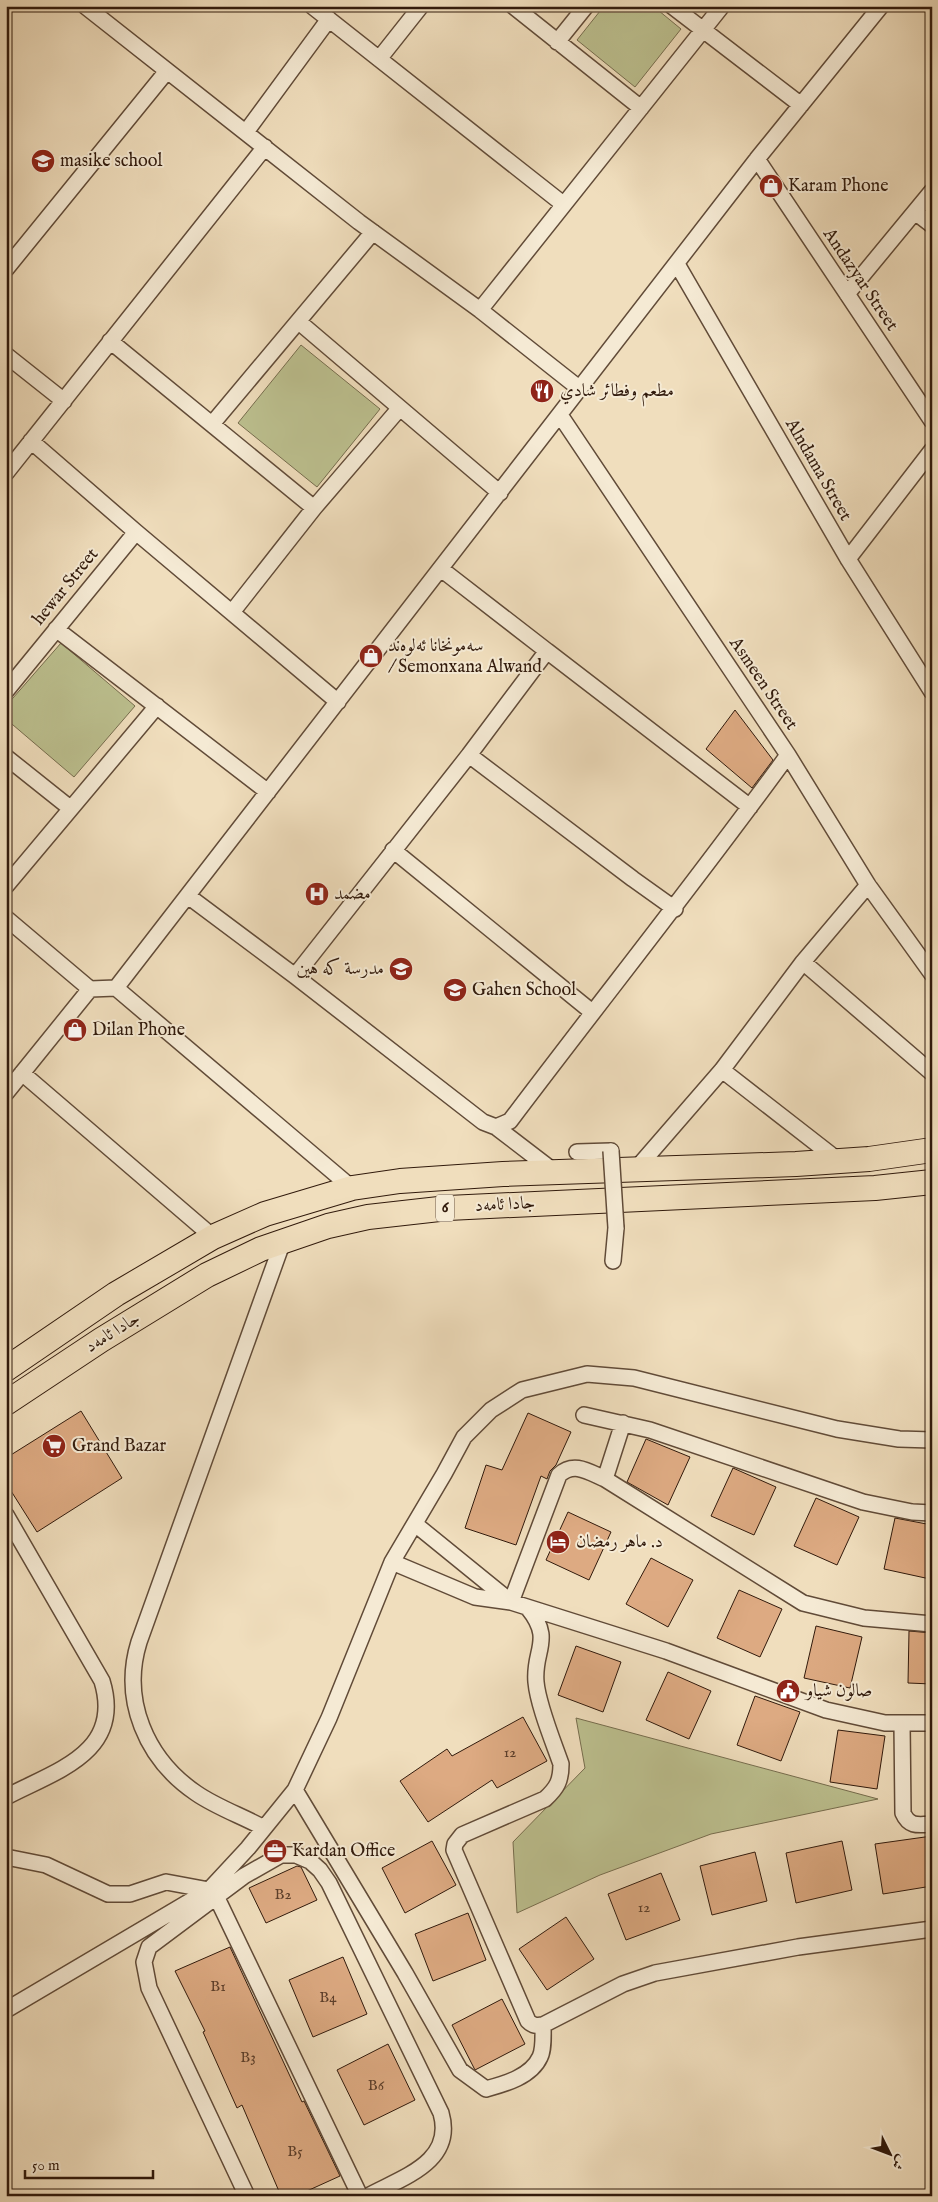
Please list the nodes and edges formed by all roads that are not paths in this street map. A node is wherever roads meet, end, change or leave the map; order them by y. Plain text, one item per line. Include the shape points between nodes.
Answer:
1 (85, 6) edge
2 (312, 6) edge
3 (421, 6) edge
4 (513, 6) edge
5 (586, 6) edge
6 (672, 6) edge
7 (722, 6) edge
8 (880, 6) edge
9 (329, 20) junction
10 (702, 31) junction
11 (557, 42) junction
12 (379, 59) junction
13 (167, 71) junction
14 (801, 105) junction
15 (640, 108) junction
16 (246, 132) junction
17 (265, 147) junction
18 (757, 159) junction
19 (932, 191) edge
20 (563, 204) junction
21 (915, 212) junction
22 (932, 225) edge
23 (373, 232) junction
24 (677, 264) junction
25 (6, 269) edge
26 (847, 294) junction
27 (480, 310) junction
28 (298, 322) junction
29 (110, 341) junction
30 (6, 355) edge
31 (580, 389) junction
32 (64, 401) junction
33 (399, 409) junction
34 (560, 415) junction
35 (932, 421) edge
36 (212, 424) junction
37 (31, 440) junction
38 (932, 450) edge
39 (6, 473) edge
40 (500, 493) junction
41 (314, 508) junction
42 (136, 532) junction
43 (848, 559) junction
44 (441, 569) junction
45 (233, 611) junction
46 (56, 629) junction
47 (547, 651) junction
48 (6, 691) edge
49 (932, 692) edge
50 (338, 702) junction
51 (157, 706) junction
52 (469, 755) junction
53 (788, 755) junction
54 (6, 758) edge
55 (268, 792) junction
56 (750, 807) junction
57 (70, 808) junction
58 (393, 850) junction
59 (868, 885) junction
60 (6, 886) edge
61 (188, 896) junction
62 (675, 908) junction
63 (6, 918) edge
64 (803, 962) junction
65 (932, 974) edge
66 (295, 976) junction
67 (116, 988) junction
68 (90, 989) junction
69 (592, 1012) junction
70 (722, 1070) junction
71 (22, 1073) junction
72 (932, 1073) edge
73 (7, 1091) edge
74 (496, 1127) junction
75 (932, 1150) edge
76 (577, 1152) dead end
77 (839, 1161) junction
78 (637, 1168) junction
79 (556, 1173) junction
80 (932, 1182) edge
81 (352, 1188) junction
82 (213, 1237) junction
83 (283, 1241) junction
84 (613, 1261) dead end
85 (6, 1369) edge
86 (6, 1402) edge
87 (584, 1415) dead end
88 (623, 1424) junction
89 (932, 1440) edge
90 (605, 1479) junction
91 (932, 1513) edge
92 (6, 1515) edge
93 (414, 1524) junction
94 (392, 1562) junction
95 (511, 1602) junction
96 (528, 1608) junction
97 (932, 1624) edge
98 (932, 1723) edge
99 (902, 1724) junction
100 (295, 1790) junction
101 (7, 1794) edge
102 (932, 1824) edge
103 (264, 1828) junction
104 (6, 1857) edge
105 (213, 1894) junction
106 (932, 1929) edge
107 (6, 2010) edge
108 (543, 2025) junction
109 (247, 2196) edge
110 (360, 2196) edge
111 (368, 2196) edge

1 - 13 street
2 - 9 street
3 - 12 street
4 - 11 street
5 - 11 street
6 - 10 street
7 - 10 street
8 - 14 street
9 - 12 street
9 - 16 street
10 - 14 street
10 - 15 street
11 - 15 street
12 - 20 street
13 - 16 street
13 - 25 street
14 - 18 street
15 - 20 street
16 - 17 street
17 - 23 street
17 - 29 street
18 - 24 street
18 - 26 street, Andazyar Street
19 - 21 street
20 - 27 street
21 - 22 street
21 - 26 street
23 - 27 street
23 - 28 street
24 - 31 street
24 - 43 street, Alndama Street
26 - 35 street, Andazyar Street
27 - 31 street
28 - 33 street
28 - 36 street
29 - 32 street
29 - 36 street
30 - 32 street
31 - 34 street
32 - 37 street
33 - 40 street
33 - 41 street
34 - 40 street
34 - 53 street, Asmeen Street
36 - 41 street
37 - 39 street
37 - 42 street
38 - 43 street
40 - 44 street
41 - 45 street
42 - 45 street
42 - 46 street, hewar Street
43 - 49 street, Alndama Street
44 - 47 street
44 - 50 street
45 - 50 street
46 - 48 street, hewar Street
46 - 51 street
47 - 52 street
47 - 56 street
50 - 55 street
51 - 55 street
51 - 57 street
52 - 58 street
52 - 62 street via 633,880
53 - 56 street
53 - 59 street, Asmeen Street
54 - 57 street
55 - 61 street
56 - 62 street
57 - 60 street
58 - 66 street
58 - 69 street
59 - 64 street
59 - 65 street, Asmeen Street
61 - 66 street
61 - 67 street
62 - 69 street
63 - 68 street
64 - 70 street
64 - 72 street
66 - 74 street via 483,1122
67 - 68 street
67 - 81 street
68 - 71 street
69 - 74 street via 510,1121
70 - 77 street
70 - 78 street
71 - 73 street
71 - 82 street
74 - 79 street
75 - 77 main road, جادا ئامەد / 6
76 - 84 street, bridge via 611,1151 616,1228
77 - 78 main road, جادا ئامەد / 6
78 - 79 main road, جادا ئامەد / 6
79 - 81 main road, جادا ئامەد / 6 via 435,1178
80 - 83 main road, جادا ئامەد / 6 via 875,1188 408,1211 328,1226
81 - 82 main road, جادا ئامەد / 6 via 265,1214
82 - 85 main road, جادا ئامەد / 6 via 116,1294
83 - 86 main road, جادا ئامەد / 6 via 234,1261 195,1282
83 - 103 street via 139,1642 132,1681 140,1721 167,1769 197,1794
87 - 88 street
88 - 90 street
88 - 91 street via 650,1430 863,1502
89 - 93 street via 837,1430 634,1378 587,1374 522,1390 491,1410 464,1436
90 - 95 street via 578,1467 559,1475
90 - 97 street via 803,1603 864,1618
92 - 101 street via 102,1681 107,1697 101,1731 80,1758 66,1768
93 - 94 street
93 - 95 street
94 - 95 street via 475,1597
94 - 100 street via 329,1718
95 - 96 street
96 - 99 street via 666,1651 826,1710 865,1720
96 - 108 street via 539,1624 542,1636 536,1683 560,1764 561,1778 556,1789 545,1799 462,1835 454,1850 528,2021 537,2026
98 - 99 street
99 - 102 street via 903,1813 915,1826
100 - 103 street
100 - 108 street via 460,2070 486,2089 507,2083 531,2070 540,2056
103 - 105 street
104 - 105 street via 46,1864 108,1894 130,1894 166,1882
105 - 107 street
105 - 109 street via 148,1947 144,1962 149,1988
105 - 110 street
105 - 111 street via 281,1855 310,1861 329,1883 445,2125 440,2149 432,2159
106 - 108 street via 798,1947 655,1973 623,1984

